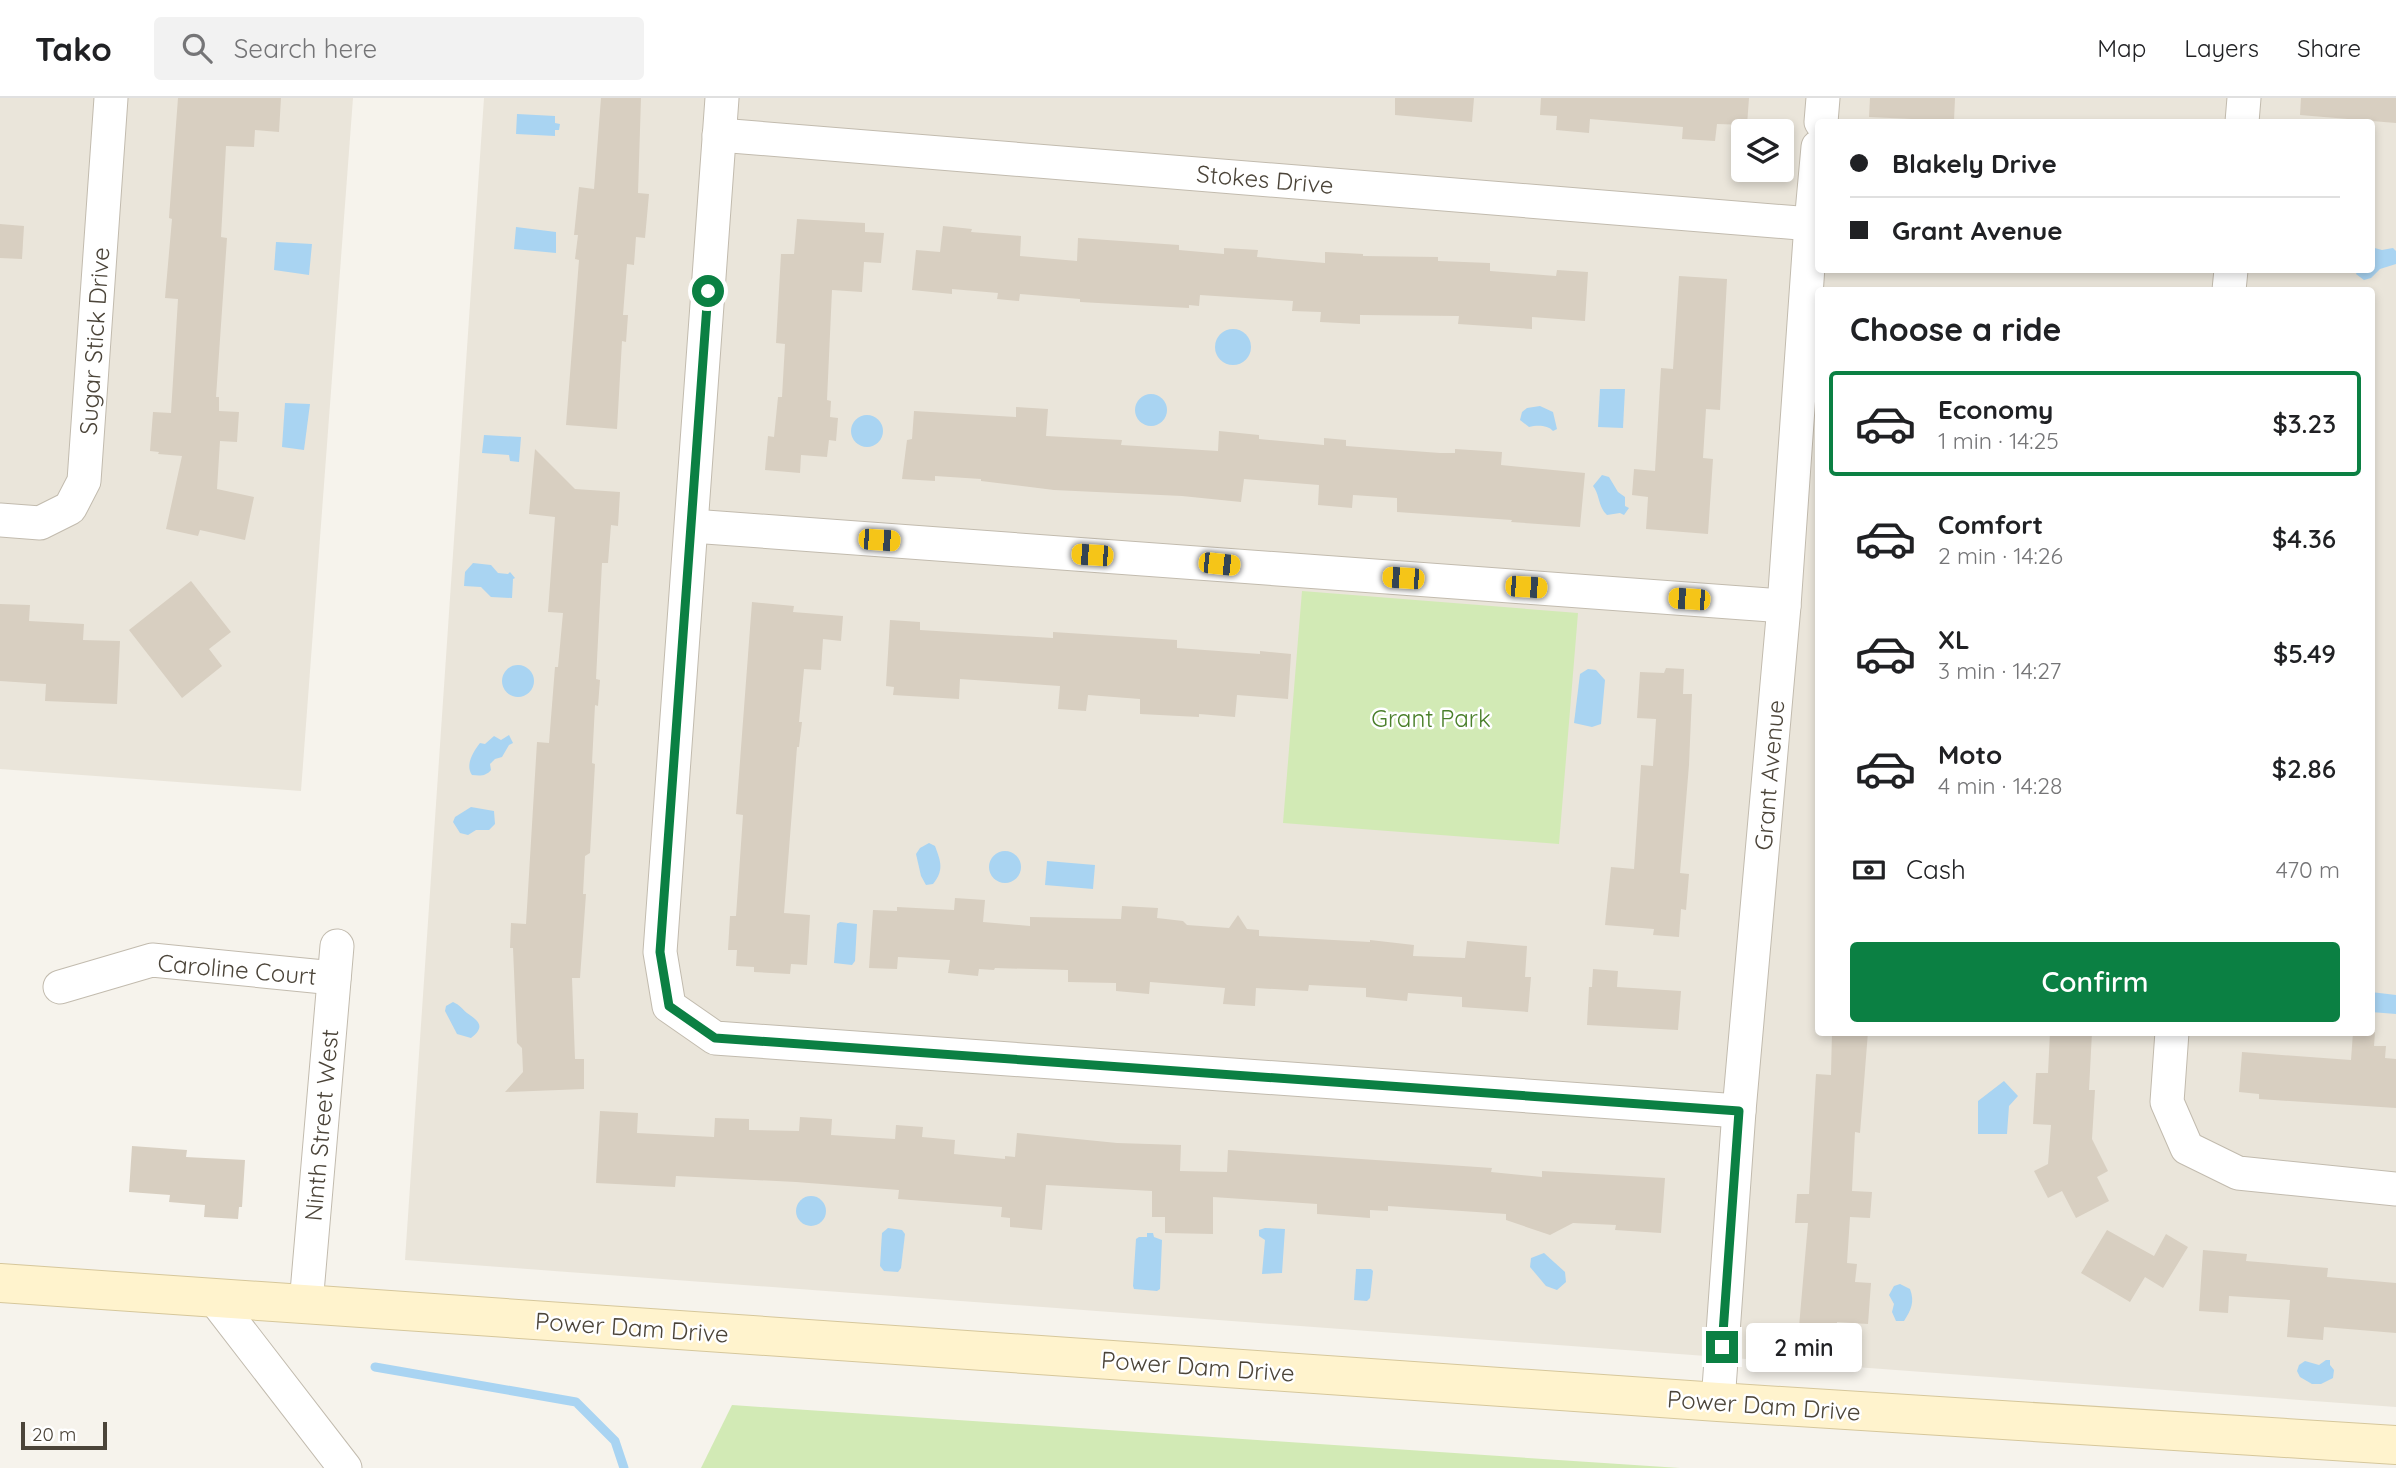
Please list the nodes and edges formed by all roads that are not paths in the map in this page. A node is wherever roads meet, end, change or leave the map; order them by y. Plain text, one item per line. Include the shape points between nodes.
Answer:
1 (111, 98) edge
2 (722, 98) edge
3 (1823, 98) edge
4 (2244, 98) edge
5 (1821, 119) edge
6 (2242, 119) edge
7 (719, 135) junction
8 (1815, 180) edge
9 (1811, 224) junction
10 (0, 520) edge
11 (692, 526) junction
12 (1784, 606) junction
13 (335, 962) joint
14 (60, 986) dead end
15 (2172, 1041) edge
16 (1739, 1111) junction
17 (2396, 1189) edge
18 (0, 1283) edge
19 (212, 1297) junction
20 (306, 1304) junction
21 (1718, 1402) junction
22 (2396, 1446) edge
23 (345, 1468) edge

1 - 10 street, Sugar Stick Drive via 84,481 70,508 40,523
2 - 7 street
3 - 5 street
4 - 6 street
7 - 9 street, Stokes Drive
7 - 11 street
8 - 9 street, Grant Avenue
9 - 12 street, Grant Avenue
11 - 12 street
11 - 16 street via 660,952 669,1006 715,1038
12 - 16 street, Grant Avenue
13 - 14 street, Caroline Court via 152,960
13 - 20 street, Ninth Street West
15 - 17 street via 2167,1102 2188,1148 2238,1173
16 - 21 street, Grant Avenue
18 - 19 main road, Power Dam Drive
19 - 20 main road, Power Dam Drive
19 - 23 street
20 - 21 main road, Power Dam Drive
21 - 22 main road, Power Dam Drive

